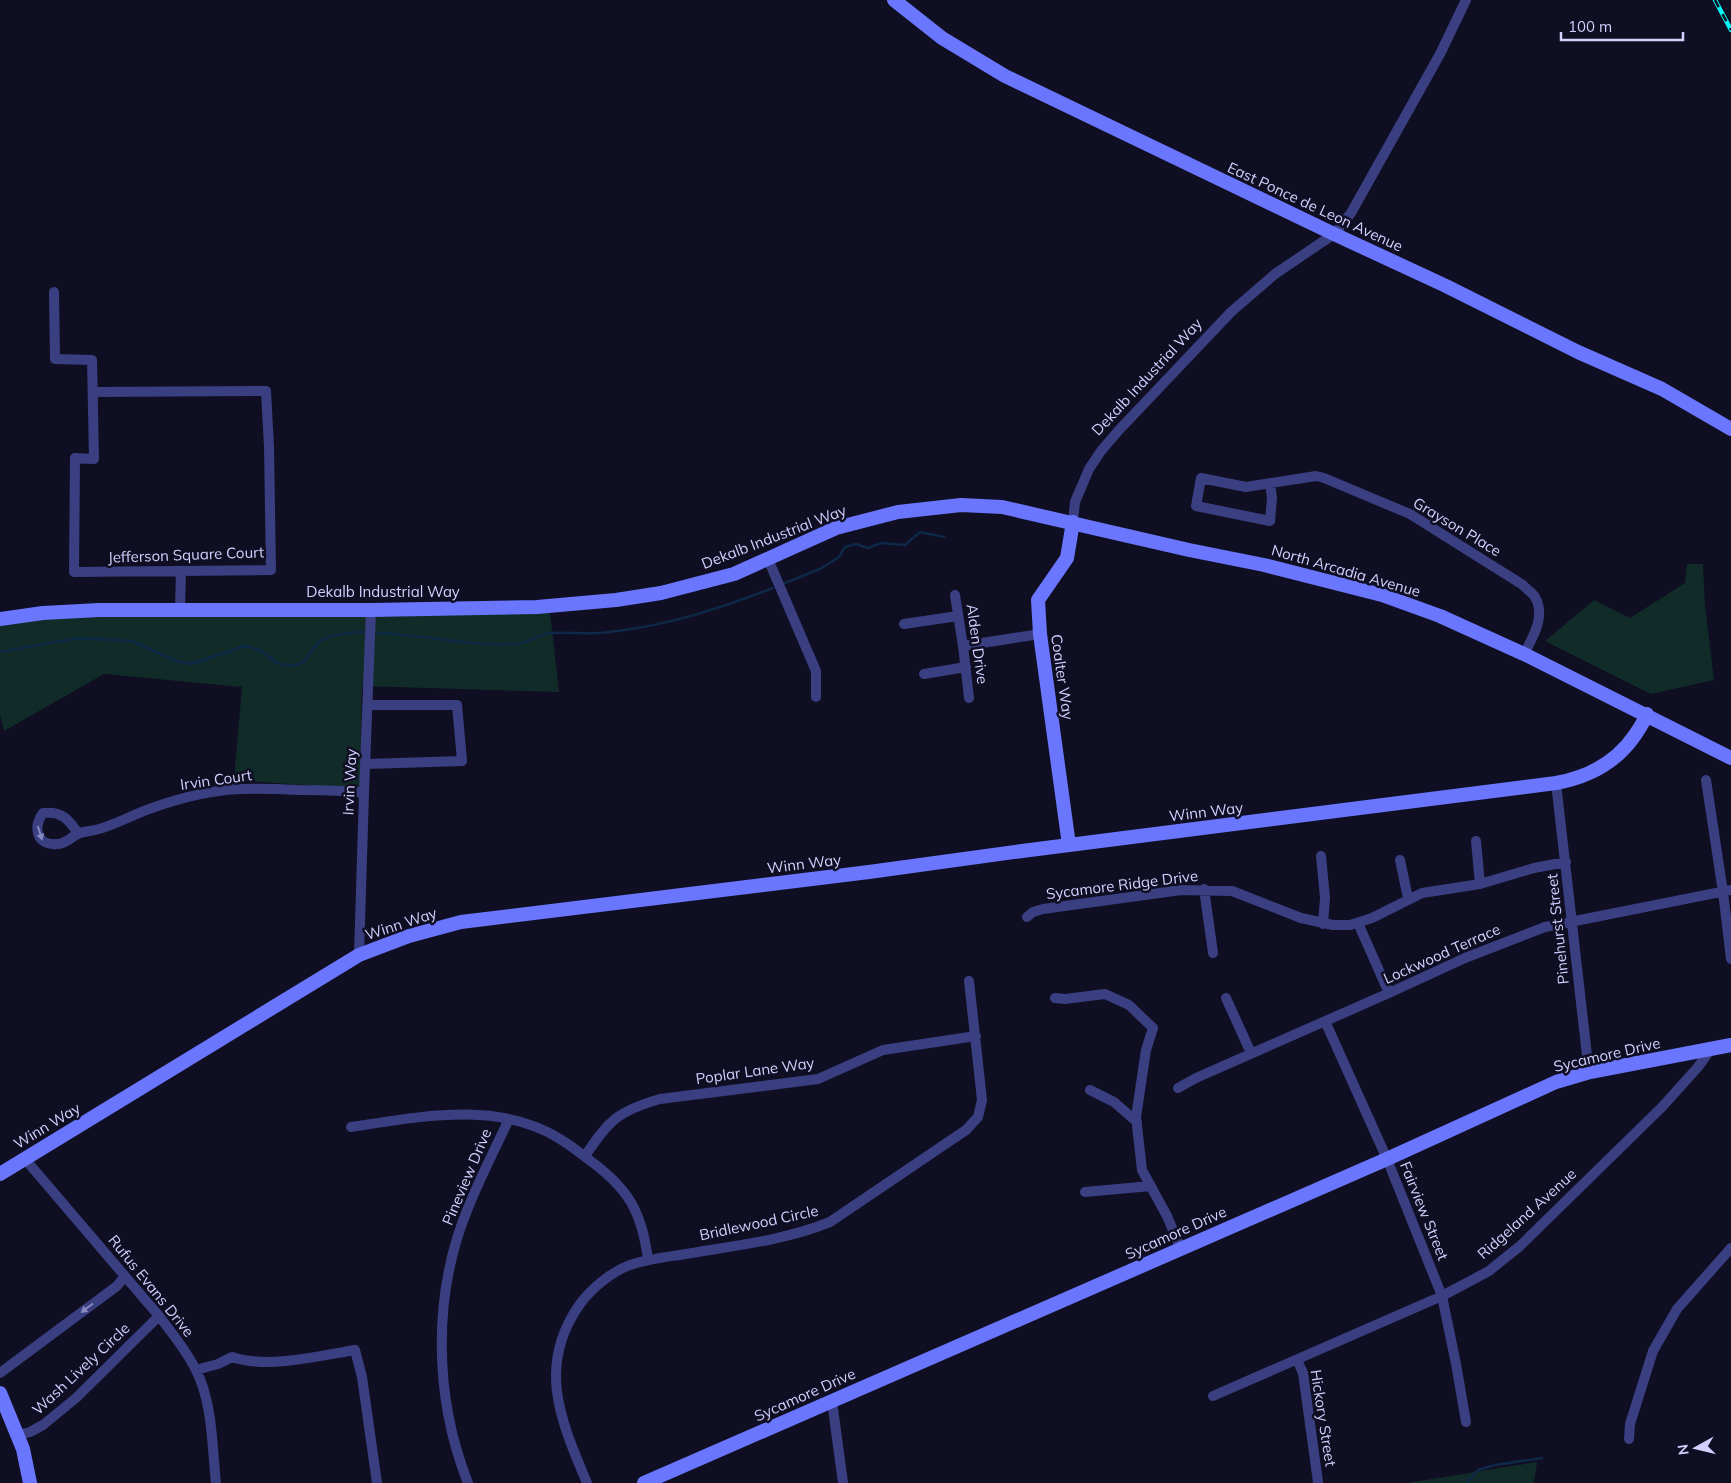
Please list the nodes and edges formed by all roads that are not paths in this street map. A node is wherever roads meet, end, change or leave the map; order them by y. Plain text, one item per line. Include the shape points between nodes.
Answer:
1 (894, 0) edge
2 (1466, 0) edge
3 (1334, 234) junction
4 (54, 292) dead end
5 (94, 392) junction
6 (1731, 430) edge
7 (1270, 483) junction
8 (1073, 522) junction
9 (768, 559) junction
10 (181, 571) junction
11 (955, 595) dead end
12 (180, 609) junction
13 (371, 610) junction
14 (958, 616) junction
15 (0, 619) edge
16 (904, 624) dead end
17 (1040, 634) junction
18 (963, 646) junction
19 (1524, 654) junction
20 (966, 668) junction
21 (924, 674) dead end
22 (816, 697) dead end
23 (969, 698) dead end
24 (368, 705) junction
25 (1647, 714) junction
26 (1731, 758) edge
27 (366, 764) junction
28 (1706, 780) dead end
29 (1556, 783) junction
30 (364, 793) junction
31 (78, 833) dead end
32 (1476, 841) dead end
33 (1068, 845) junction
34 (1321, 856) dead end
35 (1400, 860) dead end
36 (1566, 862) junction
37 (1480, 884) junction
38 (1204, 889) junction
39 (1727, 891) edge
40 (1408, 898) junction
41 (1027, 917) dead end
42 (1572, 920) junction
43 (1358, 923) junction
44 (1323, 924) junction
45 (1213, 953) dead end
46 (359, 955) junction
47 (1731, 959) edge
48 (968, 981) dead end
49 (1389, 993) junction
50 (1054, 998) dead end
51 (1226, 998) dead end
52 (1325, 1021) junction
53 (976, 1036) junction
54 (1731, 1045) edge
55 (1713, 1049) junction
56 (1251, 1053) junction
57 (1590, 1072) junction
58 (1178, 1088) dead end
59 (1090, 1090) dead end
60 (509, 1119) junction
61 (1137, 1122) junction
62 (351, 1127) dead end
63 (585, 1156) junction
64 (25, 1159) junction
65 (1387, 1159) junction
66 (0, 1174) edge
67 (1151, 1186) junction
68 (1085, 1192) dead end
69 (1731, 1248) edge
70 (1180, 1249) junction
71 (648, 1260) junction
72 (124, 1277) junction
73 (1442, 1296) junction
74 (159, 1316) junction
75 (1297, 1360) junction
76 (196, 1370) junction
77 (0, 1373) edge
78 (0, 1394) edge
79 (1213, 1396) dead end
80 (832, 1402) junction
81 (1466, 1422) dead end
82 (18, 1435) junction
83 (1629, 1439) dead end
84 (1318, 1482) dead end
85 (30, 1483) edge
86 (216, 1483) edge
87 (377, 1483) edge
88 (468, 1483) edge
89 (588, 1483) edge
90 (644, 1483) edge
91 (843, 1483) edge

1 - 3 street, East Ponce de Leon Avenue via 942,38 1005,76
2 - 3 street, Dekalb Industrial Way via 1440,54 1351,213
3 - 6 street, East Ponce de Leon Avenue via 1662,389
3 - 8 street, Dekalb Industrial Way via 1250,295 1214,328 1119,430 1089,469 1075,502
4 - 5 street, Jefferson Square Court via 55,359 92,360
5 - 10 street, Jefferson Square Court via 94,459 75,458 74,572
5 - 10 street, Jefferson Square Court via 266,391 271,570
7 - 7 street, Grayson Place via 1246,487 1201,478 1196,506 1270,521
7 - 19 street, Grayson Place via 1316,476 1324,478 1410,514 1523,585 1535,596 1539,615
8 - 9 street, Dekalb Industrial Way via 1002,507 961,505 898,512 836,528
8 - 17 street, Coalter Way via 1067,558 1038,600
8 - 19 street, North Arcadia Avenue via 1382,595 1440,616
9 - 13 street, Dekalb Industrial Way via 734,574 695,585 616,600 537,606
9 - 22 street via 816,671
10 - 12 street
11 - 14 street, Alden Drive
12 - 13 street, Dekalb Industrial Way
12 - 15 street, Dekalb Industrial Way via 99,610
13 - 24 street, Irvin Way
14 - 16 street
14 - 18 street, Alden Drive
17 - 18 street
17 - 33 street, Coalter Way
18 - 20 street, Alden Drive
19 - 25 street, North Arcadia Avenue
20 - 21 street
20 - 23 street, Alden Drive
24 - 27 street, Irvin Way
24 - 27 street via 457,705 462,761
25 - 26 street, North Arcadia Avenue
25 - 29 street, Winn Way via 1626,747 1608,764
27 - 30 street, Irvin Way
28 - 39 street
29 - 33 street, Winn Way
29 - 36 street, Pinehurst Street
30 - 31 street, Irvin Court via 240,789 181,799 100,829
30 - 46 street, Irvin Way
32 - 37 street
33 - 46 street, Winn Way via 461,922
34 - 44 street via 1326,898
35 - 40 street
36 - 37 street, Sycamore Ridge Drive
36 - 42 street, Pinehurst Street
37 - 40 street, Sycamore Ridge Drive
38 - 41 street, Sycamore Ridge Drive via 1043,909
38 - 44 street, Sycamore Ridge Drive via 1232,891
38 - 45 street
39 - 42 street, Lockwood Terrace
39 - 47 street
40 - 43 street, Sycamore Ridge Drive
42 - 49 street, Lockwood Terrace via 1465,958
42 - 57 street, Pinehurst Street
43 - 44 street, Sycamore Ridge Drive
43 - 49 street
46 - 64 street, Winn Way
48 - 53 street, Bridlewood Circle
49 - 52 street, Lockwood Terrace
50 - 61 street via 1105,994 1130,1005 1153,1028 1146,1050
51 - 56 street
52 - 56 street, Lockwood Terrace
52 - 65 street, Fairview Street
53 - 63 street, Poplar Lane Way via 883,1050 818,1079 660,1099 639,1105 605,1128
53 - 71 street, Bridlewood Circle via 982,1094 978,1117 966,1130 930,1155 821,1226
54 - 55 street, Sycamore Drive
55 - 57 street, Sycamore Drive
55 - 73 street, Ridgeland Avenue via 1662,1107 1520,1246 1489,1271
56 - 58 street, Lockwood Terrace
57 - 65 street, Sycamore Drive via 1556,1082
59 - 61 street via 1114,1102
60 - 62 street via 448,1115
60 - 63 street via 559,1138
60 - 88 street, Pineview Drive via 467,1210 452,1261 443,1317 442,1349 448,1414
61 - 67 street via 1142,1170
63 - 71 street via 628,1196 641,1222
64 - 66 street, Winn Way
64 - 72 street, Rufus Evans Drive
65 - 70 street, Sycamore Drive
65 - 73 street, Fairview Street
67 - 68 street
67 - 70 street
69 - 83 street via 1678,1309 1653,1351 1630,1424
70 - 80 street, Sycamore Drive
71 - 89 street, Bridlewood Circle via 628,1266 597,1286 576,1311 562,1337 556,1372 559,1407
72 - 74 street, Rufus Evans Drive
72 -> 77 street via 117,1286
73 - 75 street, Ridgeland Avenue
73 - 81 street, Fairview Street
74 - 76 street, Rufus Evans Drive
74 - 82 street, Wash Lively Circle via 62,1409 43,1425
75 - 79 street, Ridgeland Avenue
75 - 84 street, Hickory Street via 1303,1374
76 - 86 street, Rufus Evans Drive via 208,1414
76 - 87 street via 232,1357 265,1363 355,1350
78 - 82 street
80 - 90 street, Sycamore Drive
80 - 91 street
82 - 85 street

